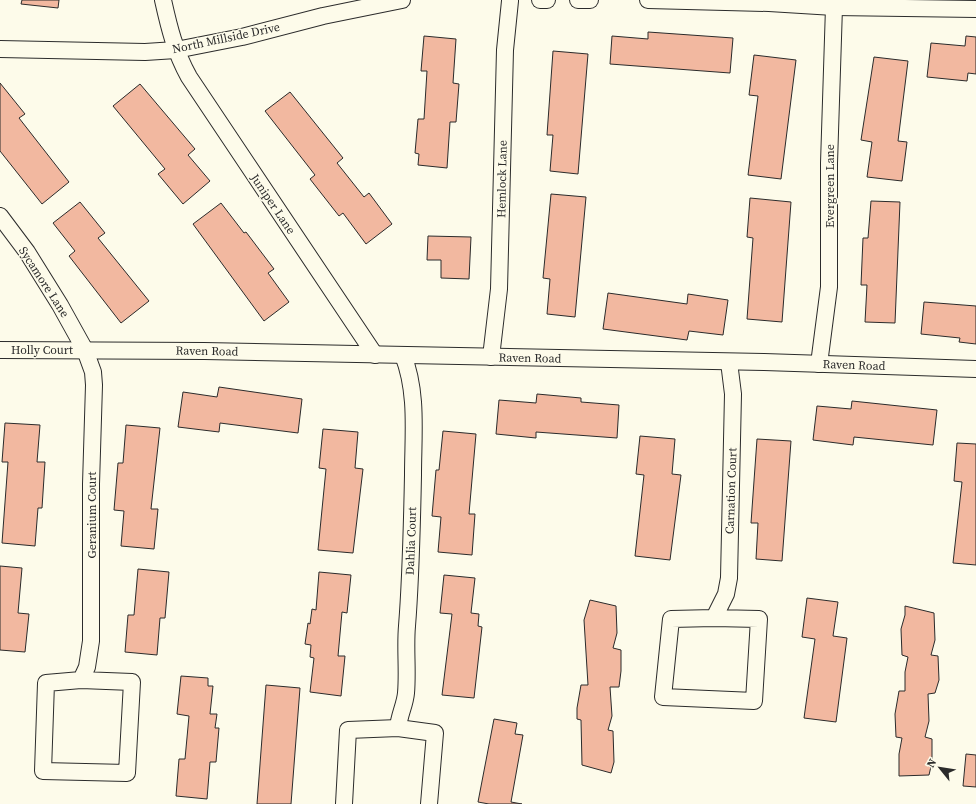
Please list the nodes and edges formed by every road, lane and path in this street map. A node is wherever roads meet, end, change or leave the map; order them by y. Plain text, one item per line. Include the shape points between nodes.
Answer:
1 (163, 0) edge
2 (402, 0) edge
3 (511, 0) edge
4 (540, 0) edge
5 (547, 0) edge
6 (578, 0) edge
7 (590, 0) edge
8 (648, 0) edge
9 (834, 7) junction
10 (976, 9) edge
11 (0, 49) edge
12 (176, 50) junction
13 (0, 216) edge
14 (0, 350) edge
15 (85, 350) junction
16 (375, 355) junction
17 (403, 355) junction
18 (491, 357) junction
19 (729, 362) junction
20 (819, 364) junction
21 (976, 369) edge
22 (714, 618) junction
23 (81, 680) junction
24 (398, 728) junction
25 (344, 804) edge
26 (429, 804) edge

1 - 12 street, Juniper Lane via 167,24
2 - 12 street, North Millside Drive
3 - 18 street, Hemlock Lane via 505,50 499,289
4 - 5 street
6 - 7 street
8 - 9 street
9 - 10 street
9 - 20 street, Evergreen Lane via 829,163 829,287
11 - 12 street, North Millside Drive via 145,52
12 - 16 street, Juniper Lane via 204,101
13 - 15 street, Sycamore Lane via 27,252
14 - 15 street, Holly Court
15 - 16 street, Raven Road
15 - 23 street, Geranium Court via 93,372 94,385 91,641 87,667
16 - 17 street, Raven Road
17 - 18 street, Raven Road
17 - 24 street, Dahlia Court via 411,384 412,536 406,688
18 - 19 street, Raven Road
19 - 20 street, Raven Road
19 - 22 street, Carnation Court via 733,394 729,578 726,594
20 - 21 street, Raven Road
22 - 22 street via 671,619 663,697 754,701 759,619
23 - 23 street via 46,683 43,771 127,773 132,682
24 - 25 street via 348,730
24 - 26 street via 435,733

